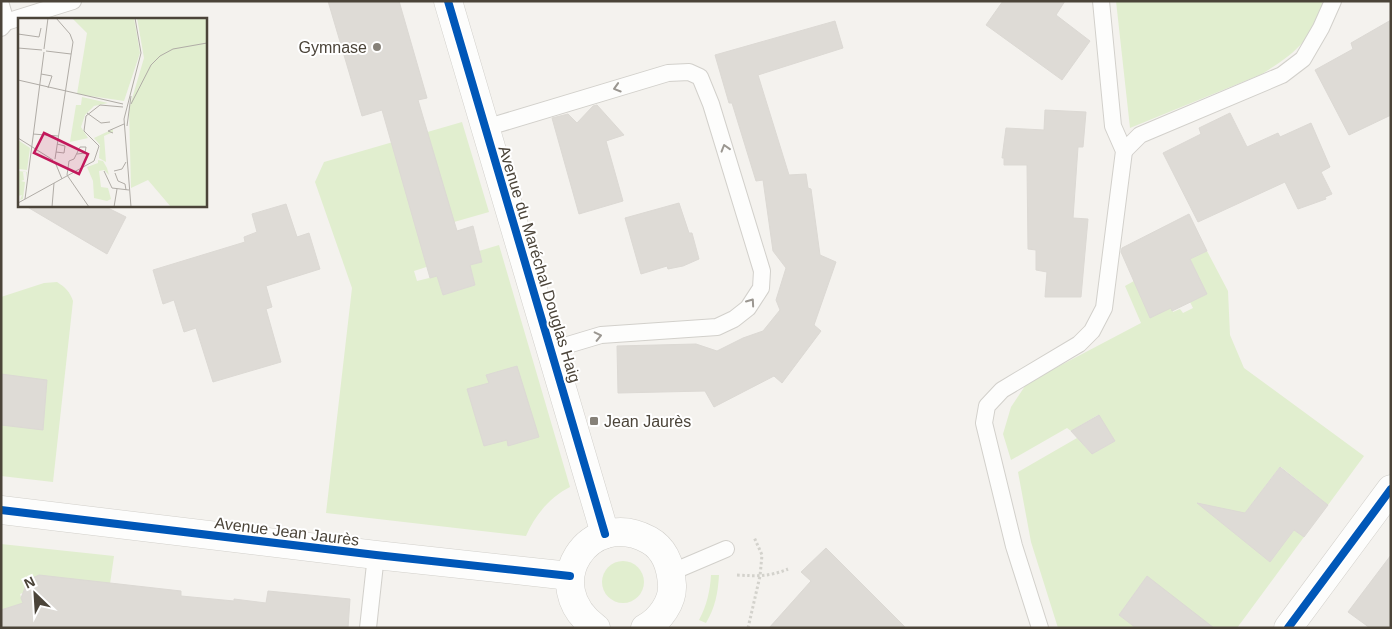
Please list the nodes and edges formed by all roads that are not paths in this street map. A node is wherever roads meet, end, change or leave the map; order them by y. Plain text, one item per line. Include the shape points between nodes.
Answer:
1 (73, 1) edge
2 (448, 1) edge
3 (1101, 1) edge
4 (1333, 1) edge
5 (1, 5) edge
6 (24, 18) edge
7 (18, 20) edge
8 (4, 25) edge
9 (485, 128) junction
10 (1124, 151) junction
11 (551, 350) junction
12 (1391, 489) edge
13 (1, 510) edge
14 (605, 534) junction
15 (726, 549) dead end
16 (376, 555) junction
17 (672, 572) junction
18 (570, 576) junction
19 (657, 625) edge
20 (368, 628) edge
21 (596, 628) edge
22 (1040, 628) edge
23 (1288, 628) edge

1 - 6 lane
2 - 9 street, Avenue du Maréchal Douglas Haig
3 - 10 lane via 1113,126
4 - 10 lane via 1303,59 1282,75 1140,135
5 - 8 lane
7 - 8 lane
9 - 11 street, Avenue du Maréchal Douglas Haig
11 -> 9 lane via 601,335 716,327 748,308 761,288 762,271 737,186 712,104 700,77 689,72 668,73
10 - 22 lane via 1104,308 1092,330 1079,344 1002,390 988,406 984,423 1014,546
11 - 14 street, Avenue du Maréchal Douglas Haig
12 - 23 street
13 - 16 street, Avenue Jean Jaurès
14 - 17 street via 622,531 639,534 654,543
14 - 18 street via 582,550
15 - 17 lane
16 - 18 street, Avenue Jean Jaurès
16 - 20 lane
17 - 19 street via 668,605
18 - 21 street via 570,592 576,608

